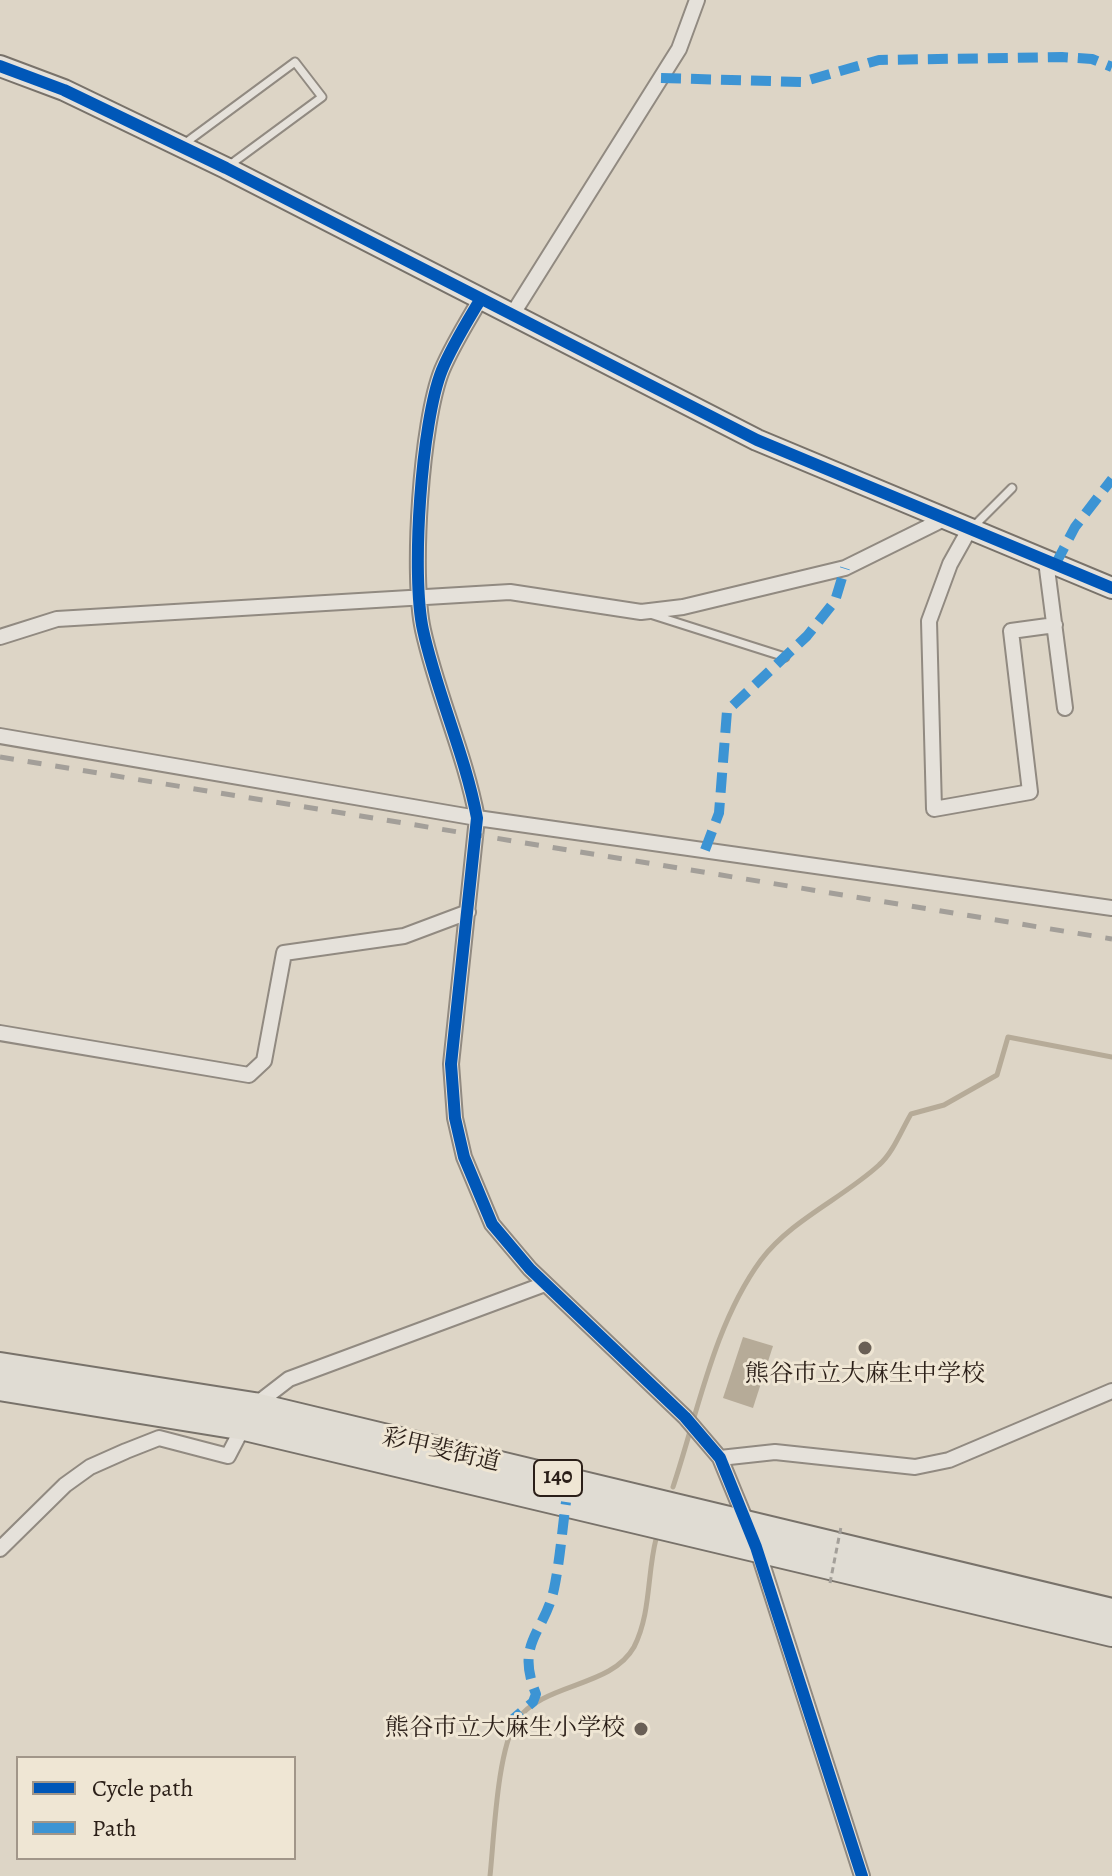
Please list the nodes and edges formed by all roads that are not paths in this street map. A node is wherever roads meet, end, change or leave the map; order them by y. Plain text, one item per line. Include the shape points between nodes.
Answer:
1 (697, 0) edge
2 (0, 66) edge
3 (181, 147) junction
4 (226, 168) junction
5 (480, 300) junction
6 (512, 315) junction
7 (1012, 488) dead end
8 (942, 520) junction
9 (969, 530) junction
10 (1046, 561) junction
11 (1112, 588) edge
12 (417, 596) junction
13 (641, 612) junction
14 (1055, 625) junction
15 (0, 637) edge
16 (785, 657) dead end
17 (1065, 708) dead end
18 (0, 736) edge
19 (477, 818) junction
20 (1112, 908) edge
21 (468, 912) junction
22 (0, 1033) edge
23 (545, 1284) junction
24 (0, 1366) edge
25 (0, 1387) edge
26 (1112, 1391) edge
27 (249, 1417) junction
28 (720, 1458) junction
29 (752, 1535) junction
30 (0, 1549) edge
31 (1112, 1612) edge
32 (1112, 1633) edge
33 (862, 1876) edge

1 - 6 street via 679,49
2 - 3 street via 64,90
3 - 4 street
3 - 4 lane via 295,62 322,97
4 - 5 street
5 - 6 street
5 - 12 street via 442,370 429,420
6 - 8 street via 757,440
7 - 9 lane
8 - 9 street
8 - 13 street via 845,568
9 - 10 street
9 - 14 street via 929,621 934,809 1030,792 1011,631
10 - 11 street
10 - 14 street
12 - 13 street via 510,592
12 - 15 street via 57,619
12 - 19 street via 431,666 470,780
13 - 16 lane
14 - 17 street
18 - 19 street
19 - 20 street
19 - 21 street
21 - 22 street via 404,936 284,953 264,1061 249,1075
21 - 23 street via 451,1064 455,1118 464,1157 492,1224
23 - 27 street via 289,1379
23 - 28 street via 685,1417
24 - 27 highway, 彩甲斐街道 / 140
25 - 27 highway, 彩甲斐街道 / 140
26 - 28 street via 949,1460 915,1467 775,1452
27 - 29 highway, 彩甲斐街道 / 140
27 - 30 street via 228,1456 159,1438 90,1467
28 - 29 street
29 - 31 highway, 彩甲斐街道 / 140
29 - 32 highway, 彩甲斐街道 / 140
29 - 33 street

